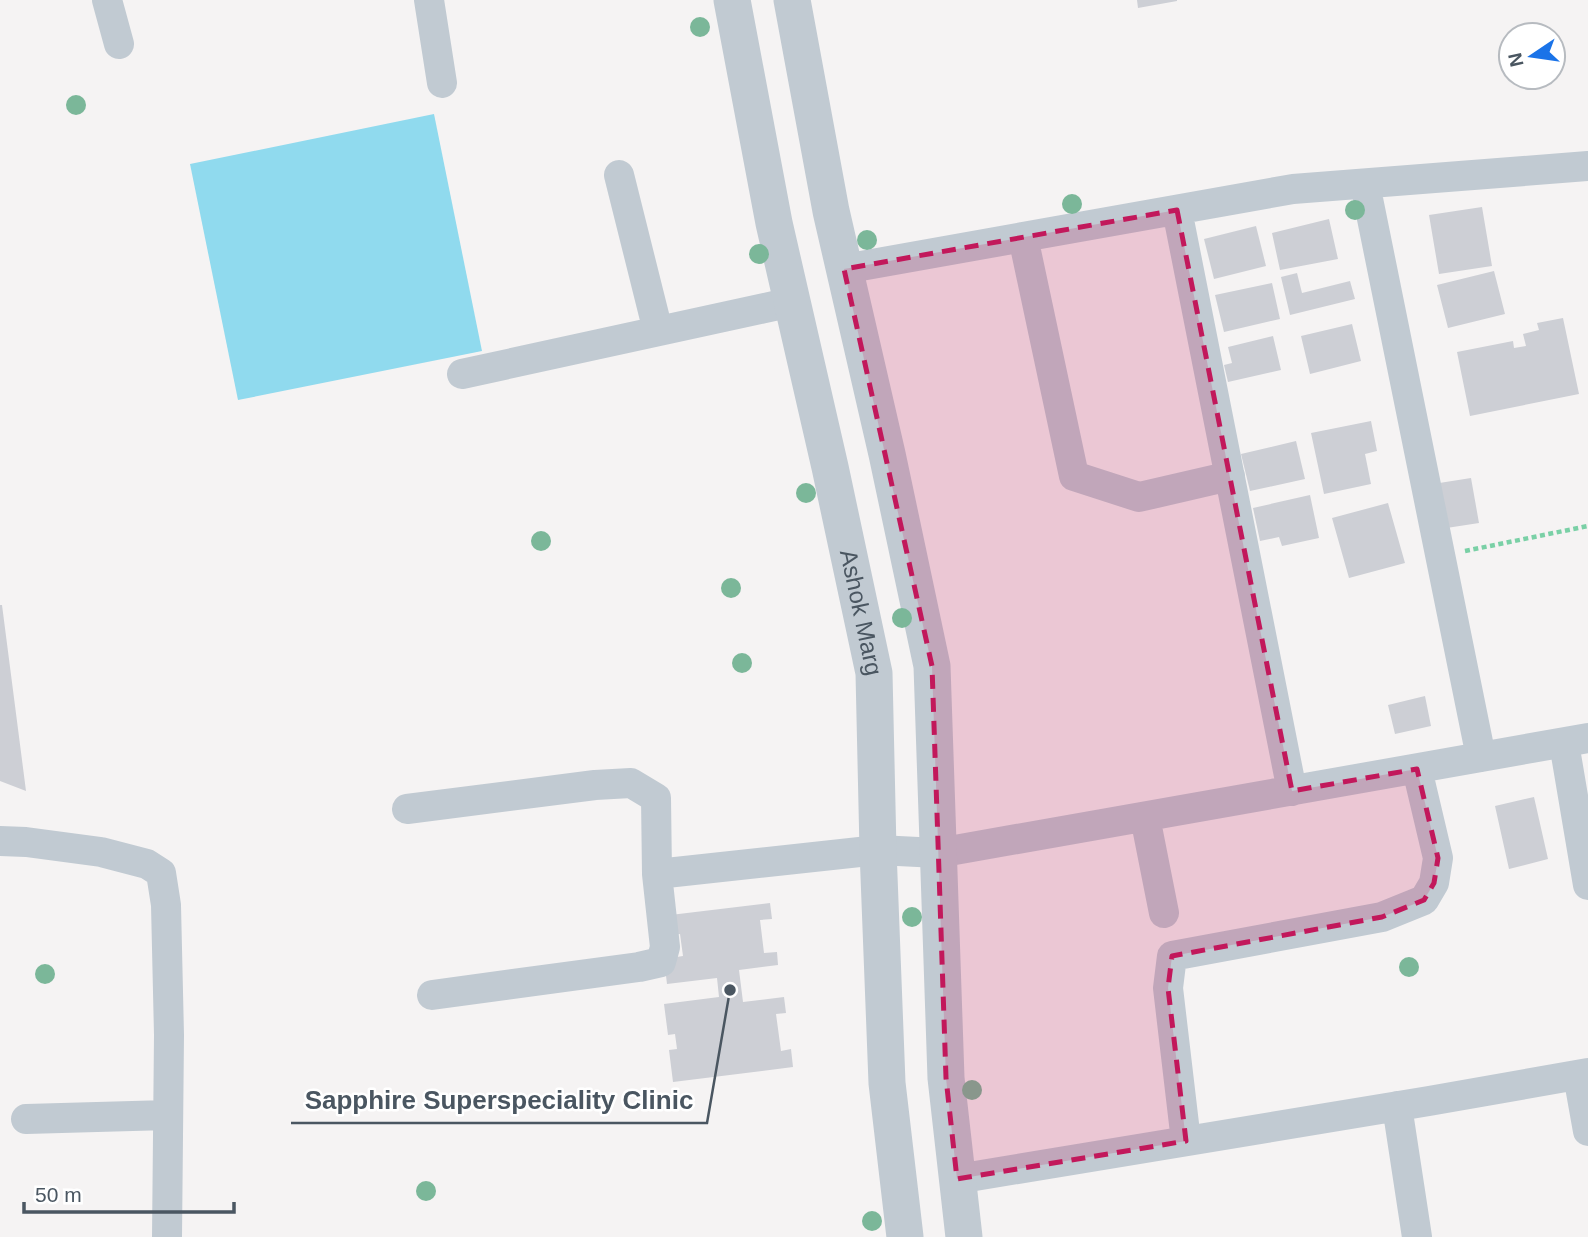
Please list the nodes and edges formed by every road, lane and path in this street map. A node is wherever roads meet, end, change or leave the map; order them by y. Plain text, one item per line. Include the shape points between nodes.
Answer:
1 (107, 0) edge
2 (429, 0) edge
3 (733, 0) edge
4 (792, 0) edge
5 (119, 44) dead end
6 (442, 83) dead end
7 (1588, 166) edge
8 (619, 175) dead end
9 (1365, 184) junction
10 (1177, 210) junction
11 (1023, 237) junction
12 (845, 269) junction
13 (792, 302) junction
14 (658, 331) junction
15 (462, 374) dead end
16 (1230, 476) junction
17 (1588, 526) edge
18 (1440, 556) junction
19 (1576, 741) edge
20 (1480, 757) junction
21 (1417, 769) junction
22 (1292, 790) junction
23 (407, 809) dead end
24 (1145, 817) junction
25 (0, 841) edge
26 (878, 850) junction
27 (938, 853) junction
28 (657, 874) junction
29 (1588, 885) edge
30 (1164, 913) dead end
31 (432, 995) dead end
32 (1583, 1074) edge
33 (1397, 1107) junction
34 (168, 1115) junction
35 (26, 1119) dead end
36 (1588, 1131) edge
37 (1186, 1141) junction
38 (957, 1179) junction
39 (167, 1237) edge
40 (905, 1237) edge
41 (964, 1237) edge
42 (1417, 1237) edge

1 - 5 street
2 - 6 street
3 - 13 street, Ashok Marg
4 - 12 street
7 - 9 street
8 - 14 street
9 - 10 street via 1293,189
9 - 18 street
10 - 11 street
10 - 16 street
11 - 12 street
11 - 16 street via 1074,476 1139,497
12 - 27 street via 932,666
13 - 14 street
13 - 26 street, Ashok Marg via 874,673
14 - 15 street
16 - 22 street
17 - 18 path
18 - 20 street
19 - 20 street
19 - 29 street
20 - 21 street
21 - 22 street
21 - 37 street via 1438,858 1434,883 1424,900 1382,917 1172,956 1168,988
22 - 24 street
23 - 28 street via 631,783 656,798
24 - 27 street
24 - 30 street
25 - 34 street via 101,852 146,864 161,873 166,905
26 - 27 street
26 - 28 street
26 - 40 street, Ashok Marg via 887,1083
27 - 38 street via 946,1078
28 - 31 street via 665,947 661,962
32 - 33 street
32 - 36 street
33 - 37 street
33 - 42 street
34 - 35 street
34 - 39 street
37 - 38 street
38 - 41 street

